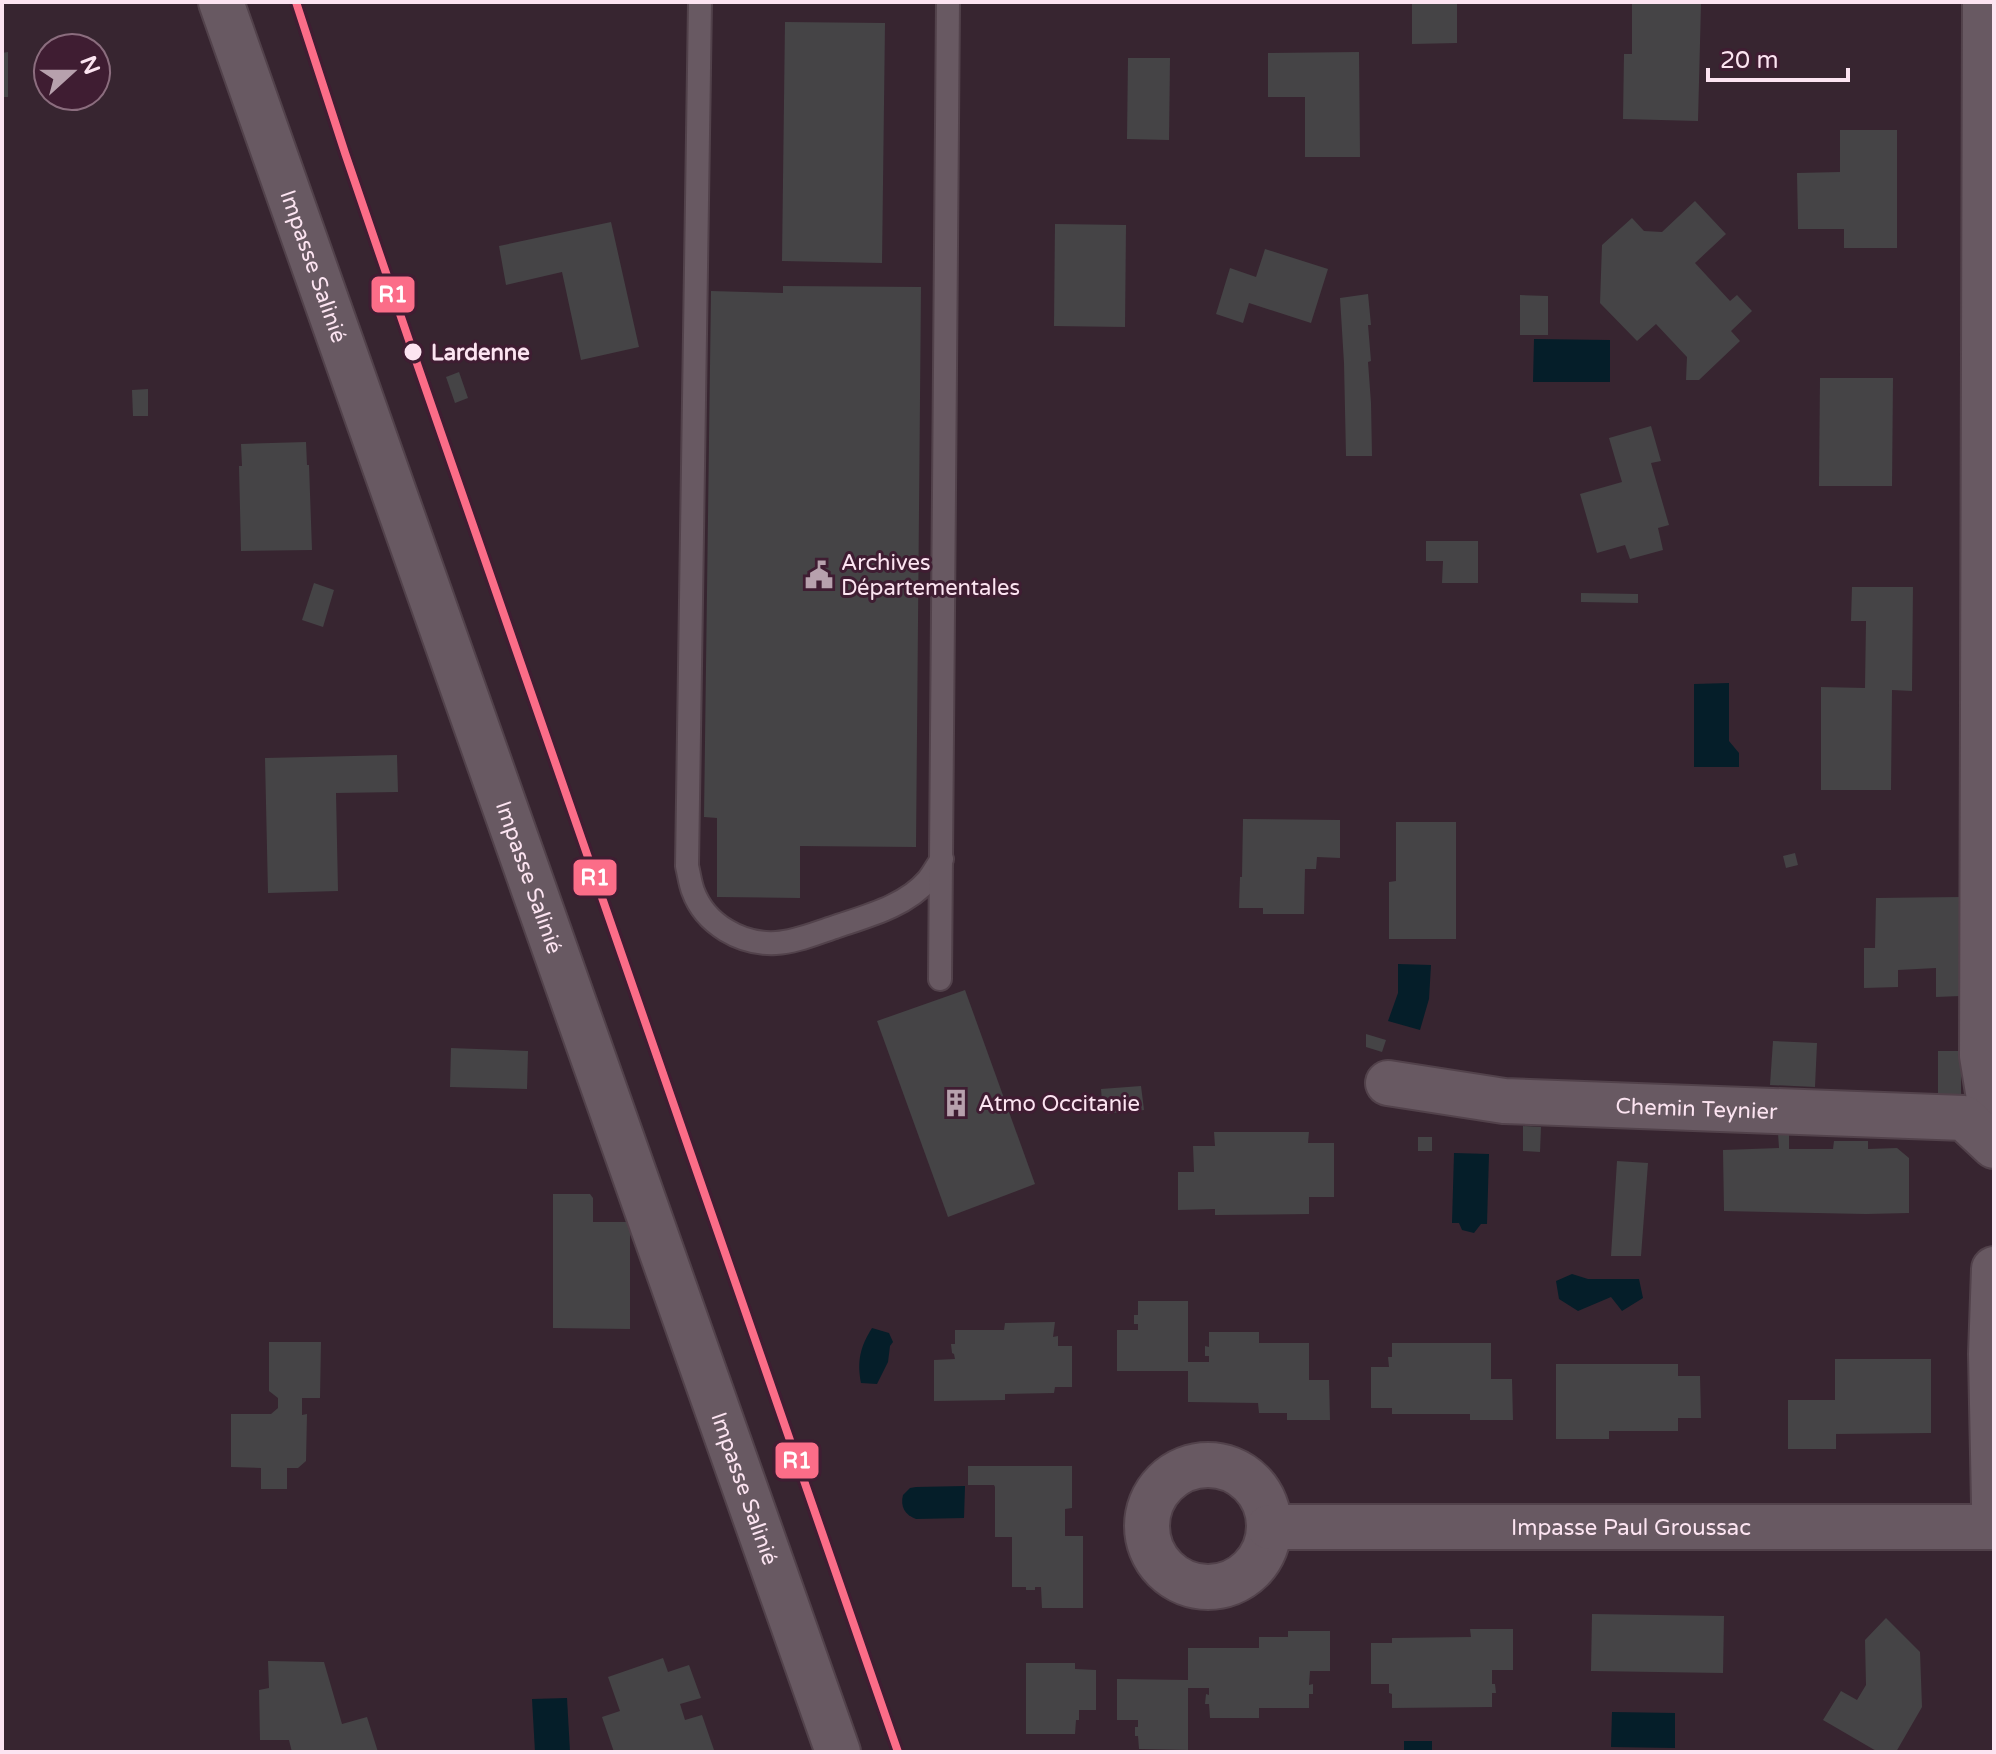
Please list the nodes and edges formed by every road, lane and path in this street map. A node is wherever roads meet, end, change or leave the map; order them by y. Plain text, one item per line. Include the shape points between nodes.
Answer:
1 (221, 2) edge
2 (700, 2) edge
3 (948, 2) edge
4 (1985, 2) edge
5 (942, 859) junction
6 (940, 979) dead end
7 (1388, 1083) dead end
8 (1994, 1128) edge
9 (1994, 1146) edge
10 (1994, 1269) edge
11 (1994, 1504) edge
12 (1269, 1527) dead end
13 (1994, 1527) edge
14 (838, 1752) edge

1 - 14 street, Impasse Salinié
2 - 5 lane via 687,866 693,890 716,924 751,942 776,943 874,914 906,898
3 - 5 lane
4 - 8 street via 1982,1056
5 - 6 lane
7 - 9 street, Chemin Teynier via 1504,1101 1964,1118
10 - 11 street
12 - 13 street, Impasse Paul Groussac

